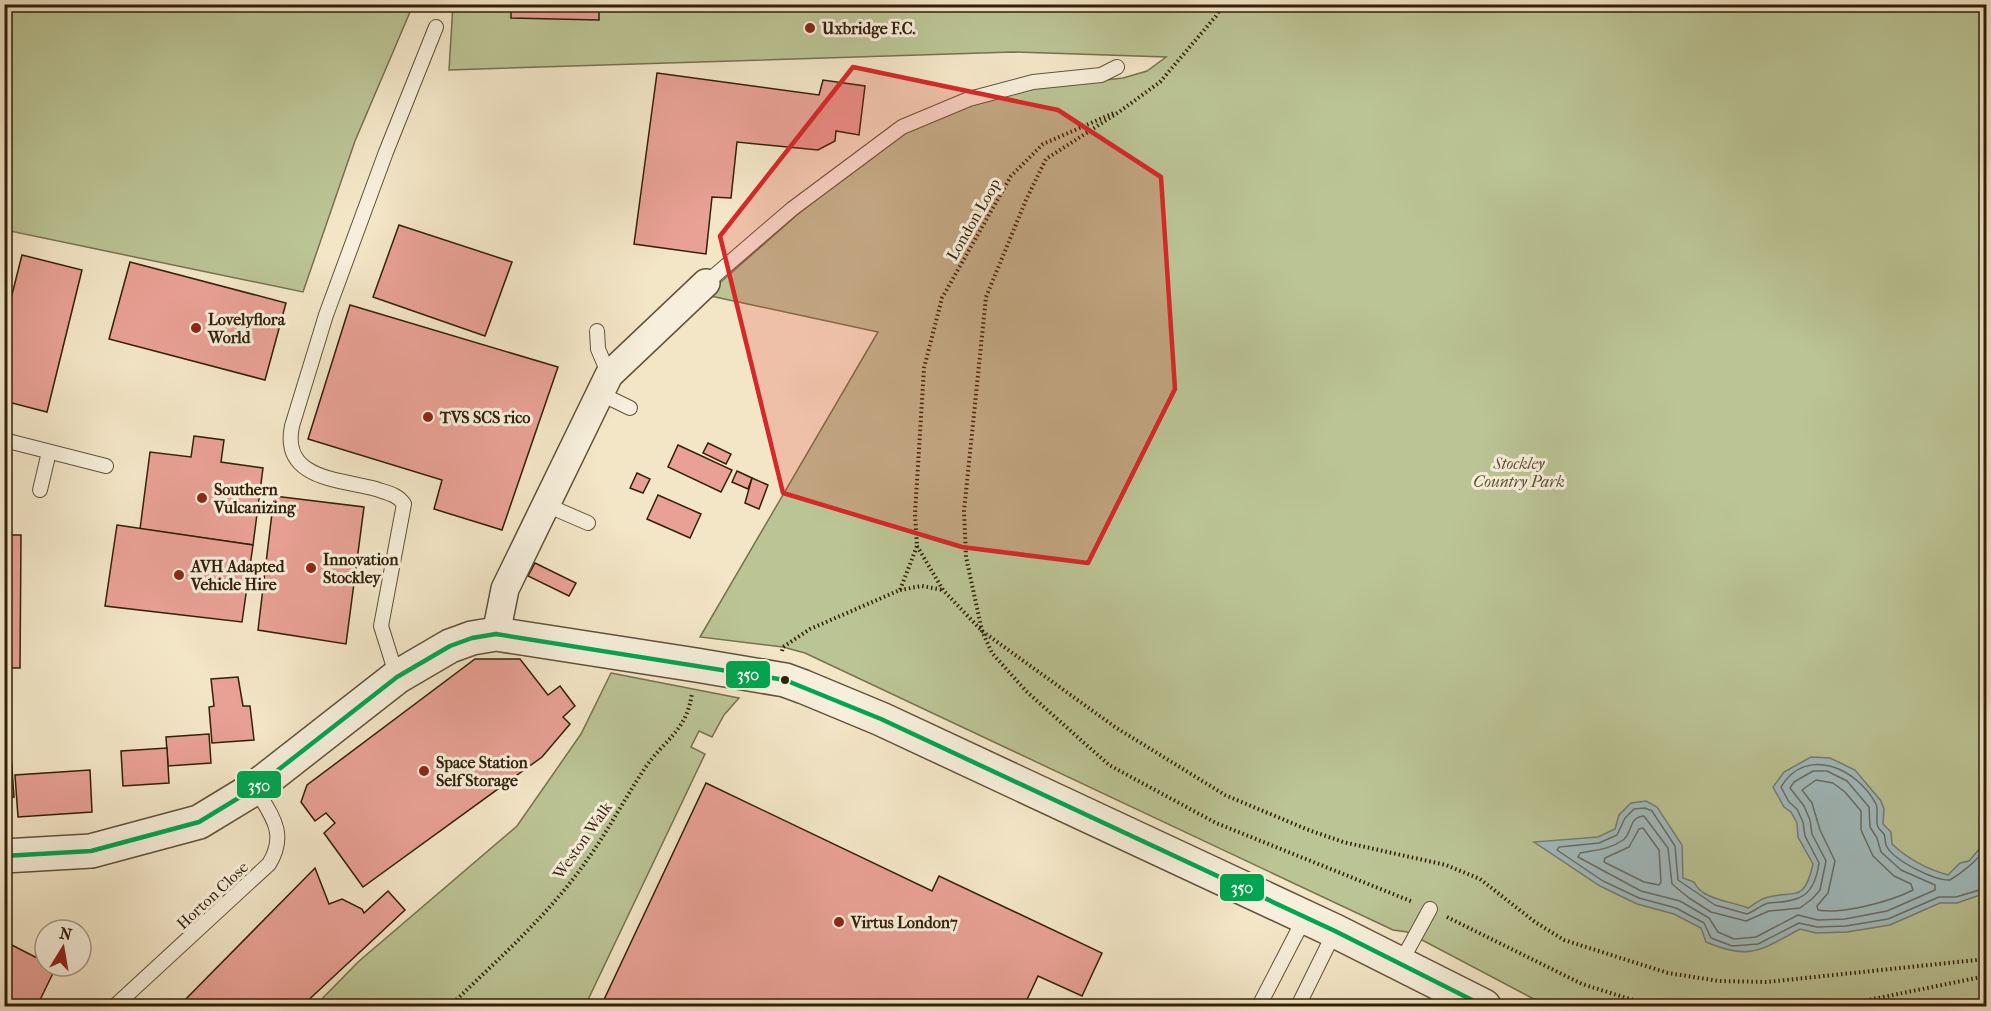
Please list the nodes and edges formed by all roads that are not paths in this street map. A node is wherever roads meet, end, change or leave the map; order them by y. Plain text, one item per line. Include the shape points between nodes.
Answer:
1 (436, 27) dead end
2 (1117, 67) dead end
3 (706, 283) joint
4 (597, 331) dead end
5 (604, 384) junction
6 (630, 408) dead end
7 (4, 440) edge
8 (49, 452) junction
9 (106, 466) dead end
10 (40, 490) dead end
11 (544, 504) junction
12 (588, 523) dead end
13 (496, 634) junction
14 (397, 677) junction
15 (255, 788) junction
16 (4, 856) edge
17 (1430, 909) road end
18 (1305, 917) junction
19 (1335, 931) junction
20 (1401, 962) junction
21 (115, 1006) edge
22 (1259, 1006) edge
23 (1298, 1006) edge
24 (1485, 1006) edge

1 - 14 lane via 326,315 289,444 295,460 310,471 392,494 404,504 381,626
2 - 3 lane via 1101,75 1034,82 969,99 903,128 792,209
3 - 5 street
4 - 5 lane
5 - 6 lane
5 - 11 street
7 - 8 lane
8 - 9 lane
8 - 10 lane
11 - 12 lane
11 - 13 street via 505,589
13 - 14 street via 450,646
13 - 18 street via 784,680 859,710
14 - 15 street
15 - 16 street via 199,822 91,851
15 - 21 lane, Horton Close via 276,823 277,844 269,864
17 - 20 lane
18 - 19 street
18 - 22 lane
19 - 20 street
19 - 23 lane
20 - 24 street

